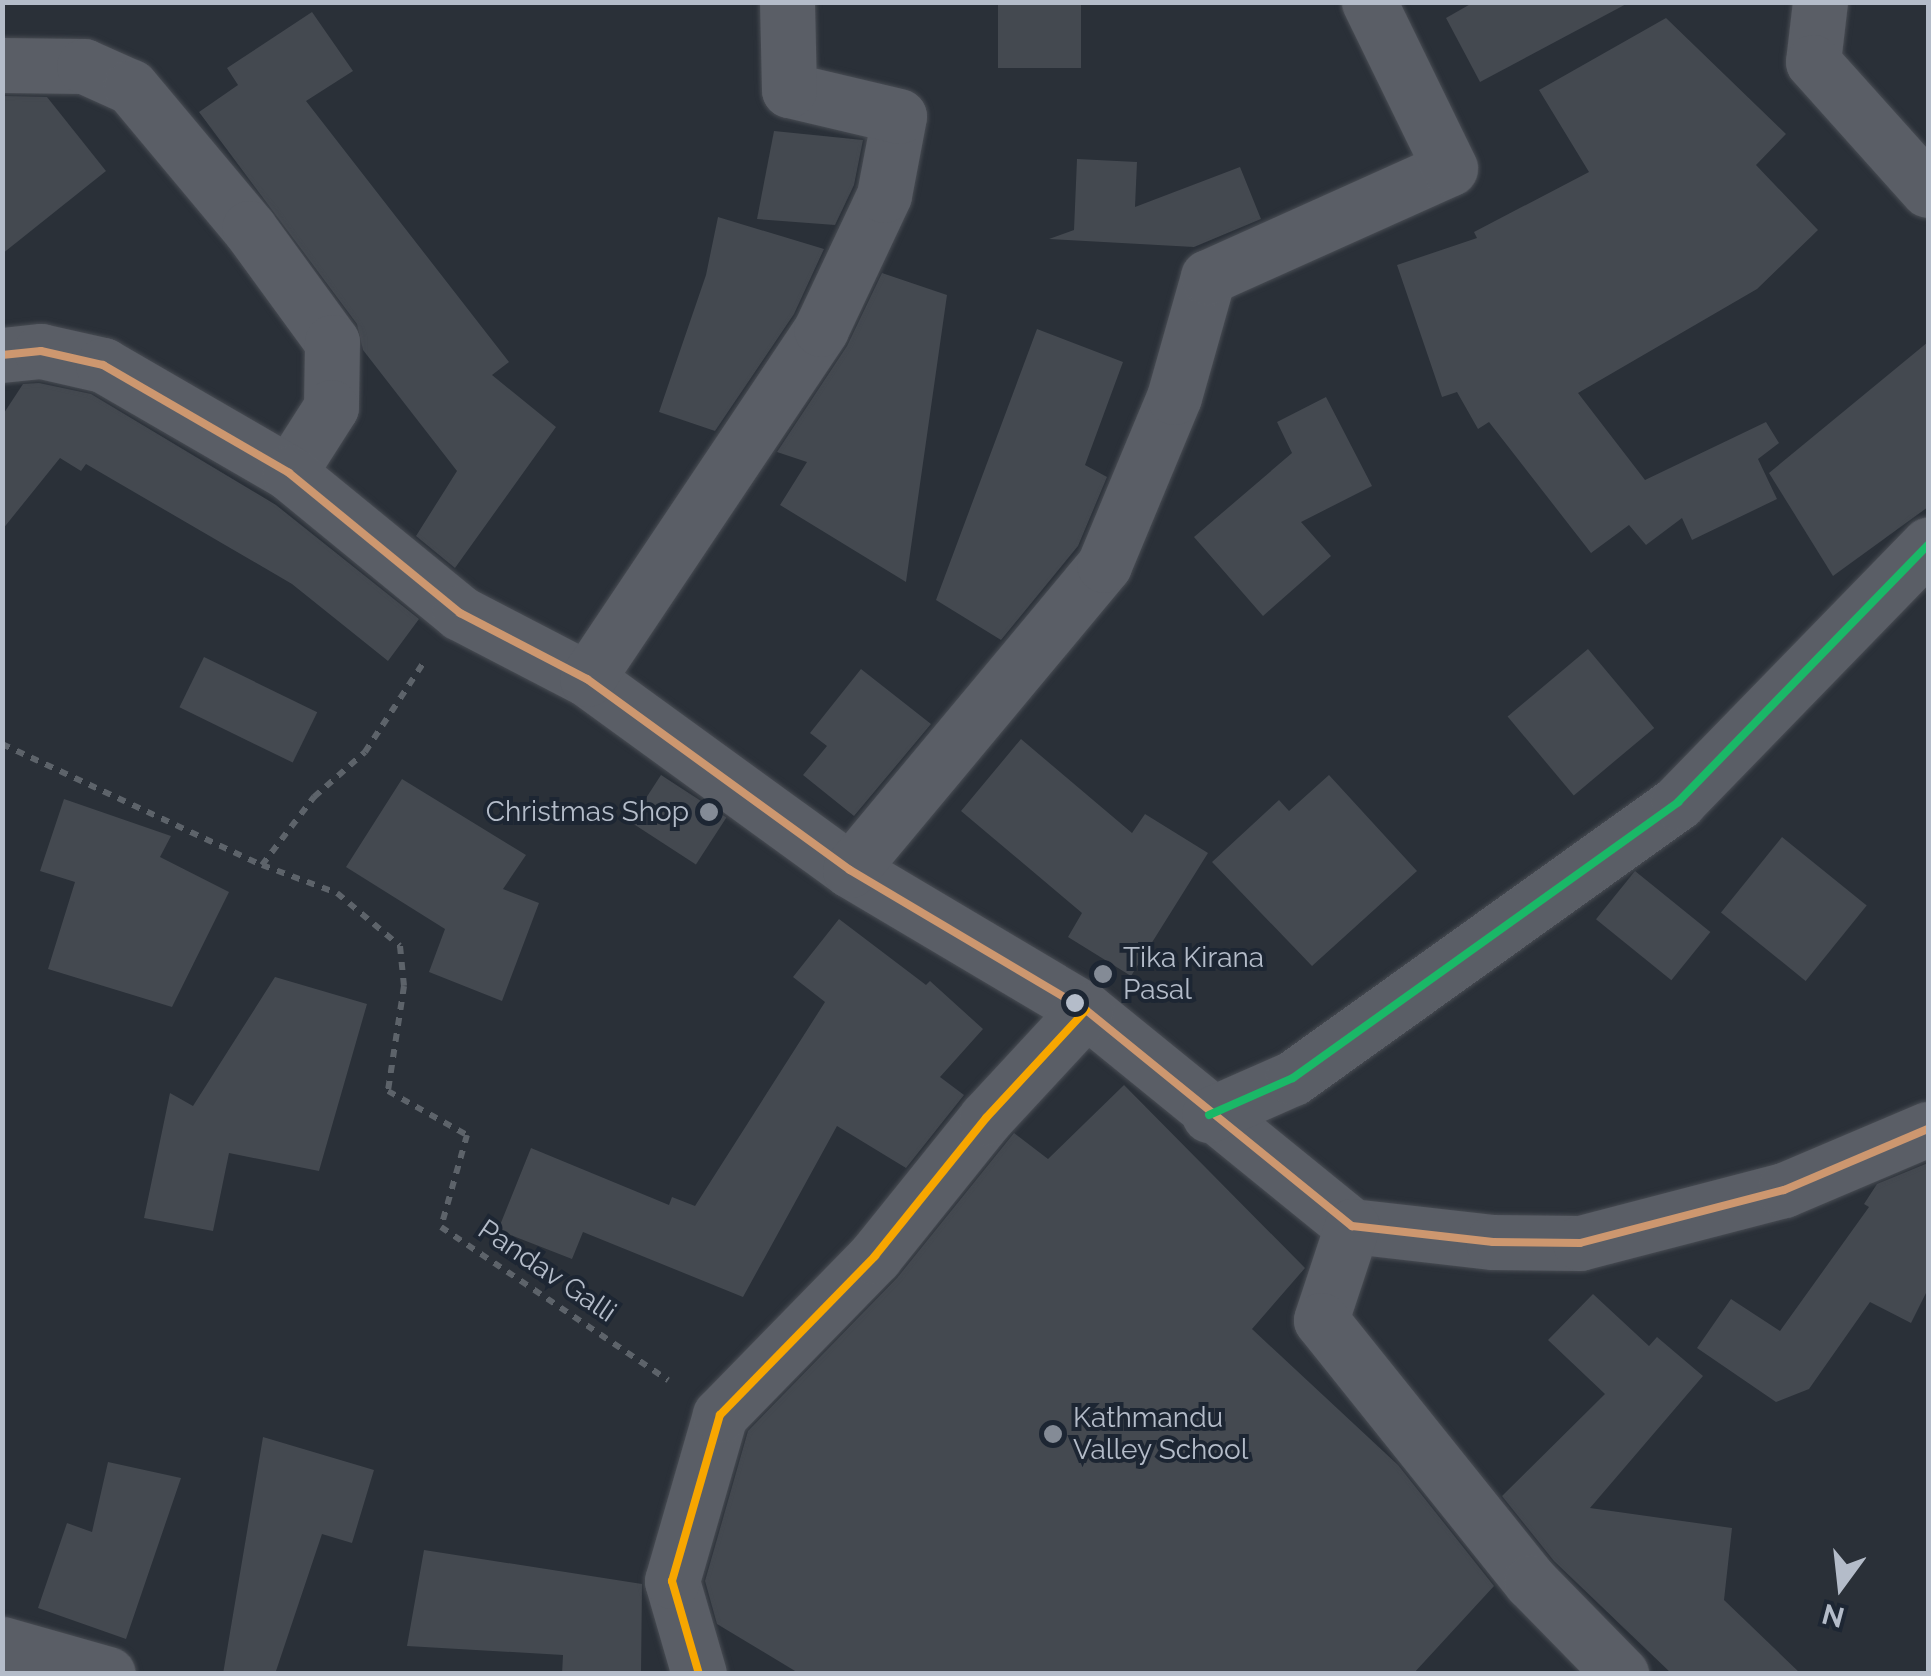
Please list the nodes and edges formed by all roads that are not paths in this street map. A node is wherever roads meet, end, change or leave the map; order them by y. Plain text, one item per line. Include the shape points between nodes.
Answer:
1 (787, 2) edge
2 (1368, 2) edge
3 (1820, 2) edge
4 (2, 65) edge
5 (1928, 190) edge
6 (2, 354) edge
7 (289, 473) junction
8 (1928, 545) edge
9 (587, 680) junction
10 (850, 870) junction
11 (1086, 1010) junction
12 (1210, 1114) junction
13 (1928, 1129) edge
14 (1352, 1226) junction
15 (2, 1644) edge
16 (108, 1674) edge
17 (698, 1674) edge
18 (1621, 1674) edge

1 - 9 street via 789,90 899,116 884,196 821,329
2 - 10 street via 1450,168 1208,277 1174,396 1104,565
3 - 5 street via 1813,62
4 - 7 street via 84,66 131,86 249,228 332,342 331,407
6 - 7 street via 41,351 102,365
7 - 9 street via 460,612
8 - 12 street via 1678,802 1292,1078
9 - 10 street
10 - 11 street
11 - 12 street
11 - 17 street via 986,1118 875,1256 720,1416 672,1581
12 - 14 street
13 - 14 street via 1784,1190 1580,1243 1492,1242
14 - 18 street via 1321,1320 1531,1582
15 - 16 street

